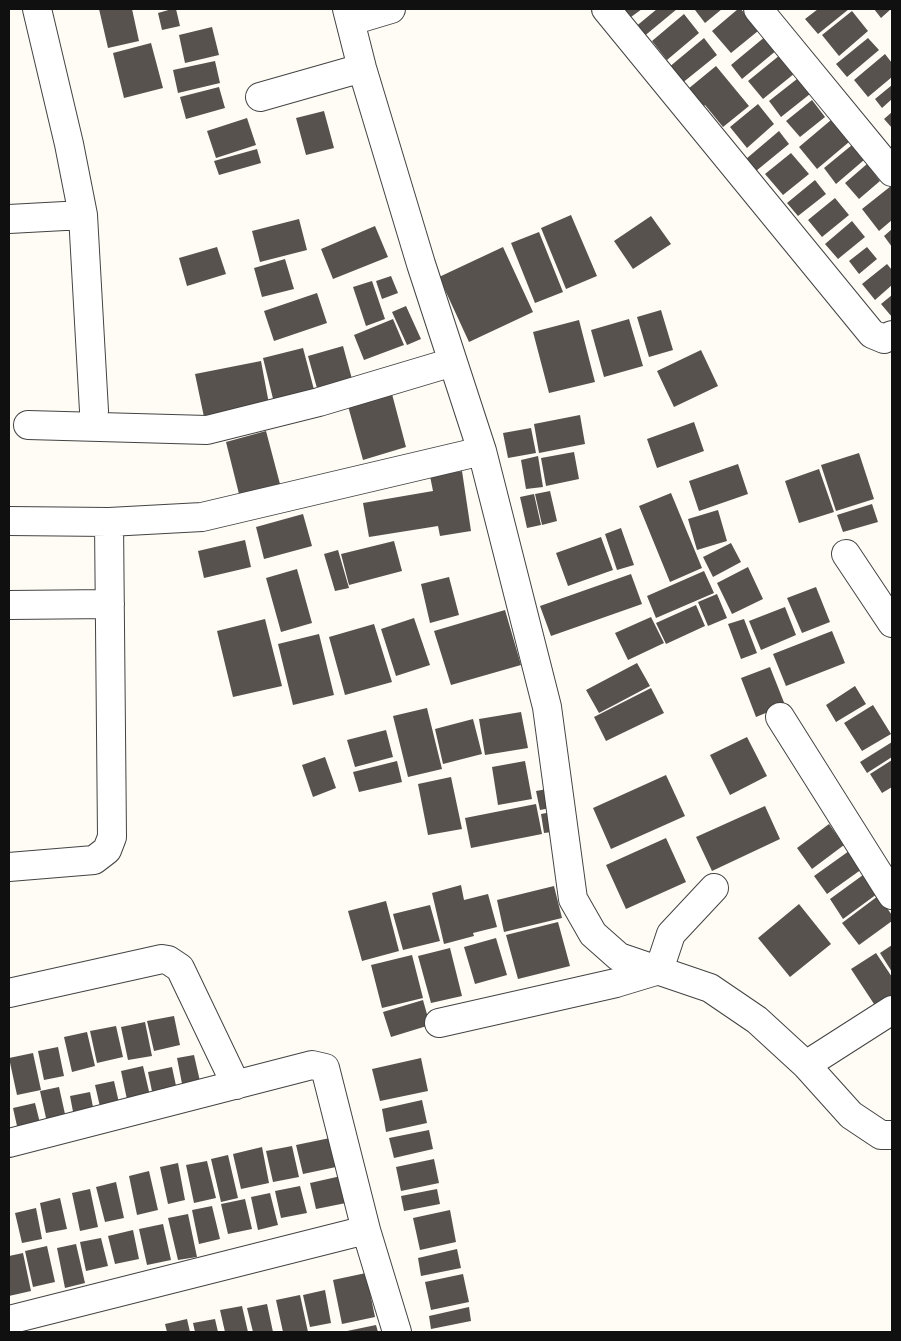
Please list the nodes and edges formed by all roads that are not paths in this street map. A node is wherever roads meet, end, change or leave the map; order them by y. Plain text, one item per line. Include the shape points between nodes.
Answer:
1 (37, 9) edge
2 (391, 9) edge
3 (606, 9) edge
4 (758, 9) edge
5 (349, 15) edge
6 (362, 68) junction
7 (260, 97) dead end
8 (892, 172) edge
9 (83, 215) junction
10 (9, 219) edge
11 (892, 335) edge
12 (453, 362) junction
13 (94, 412) dead end
14 (28, 425) dead end
15 (482, 451) junction
16 (9, 521) edge
17 (109, 522) junction
18 (846, 554) dead end
19 (110, 604) junction
20 (9, 605) edge
21 (892, 623) edge
22 (780, 716) dead end
23 (9, 867) edge
24 (714, 888) dead end
25 (892, 895) edge
26 (659, 970) junction
27 (9, 993) edge
28 (892, 1010) edge
29 (439, 1023) dead end
30 (806, 1065) junction
31 (236, 1085) junction
32 (892, 1135) edge
33 (9, 1143) edge
34 (366, 1230) junction
35 (9, 1320) edge
36 (397, 1332) edge

1 - 9 street
2 - 5 street
3 - 11 street via 872,334 884,339
4 - 8 street
5 - 6 street
6 - 7 street
6 - 12 street
9 - 10 street
9 - 13 street
12 - 14 street via 319,402 207,430
12 - 15 street
15 - 17 street via 202,517
15 - 26 street via 547,707 574,899 593,934 619,957
16 - 17 street
17 - 19 street
18 - 21 street
19 - 20 street
19 - 23 street via 112,837 107,850 94,860
22 - 25 street
24 - 26 street via 671,934
26 - 29 street via 616,983
26 - 30 street via 710,988 757,1020
27 - 31 street via 162,958 168,960 180,968
28 - 30 street
30 - 32 street via 851,1115 881,1135
31 - 33 street
31 - 34 street via 312,1065 325,1068
34 - 35 street
34 - 36 street

